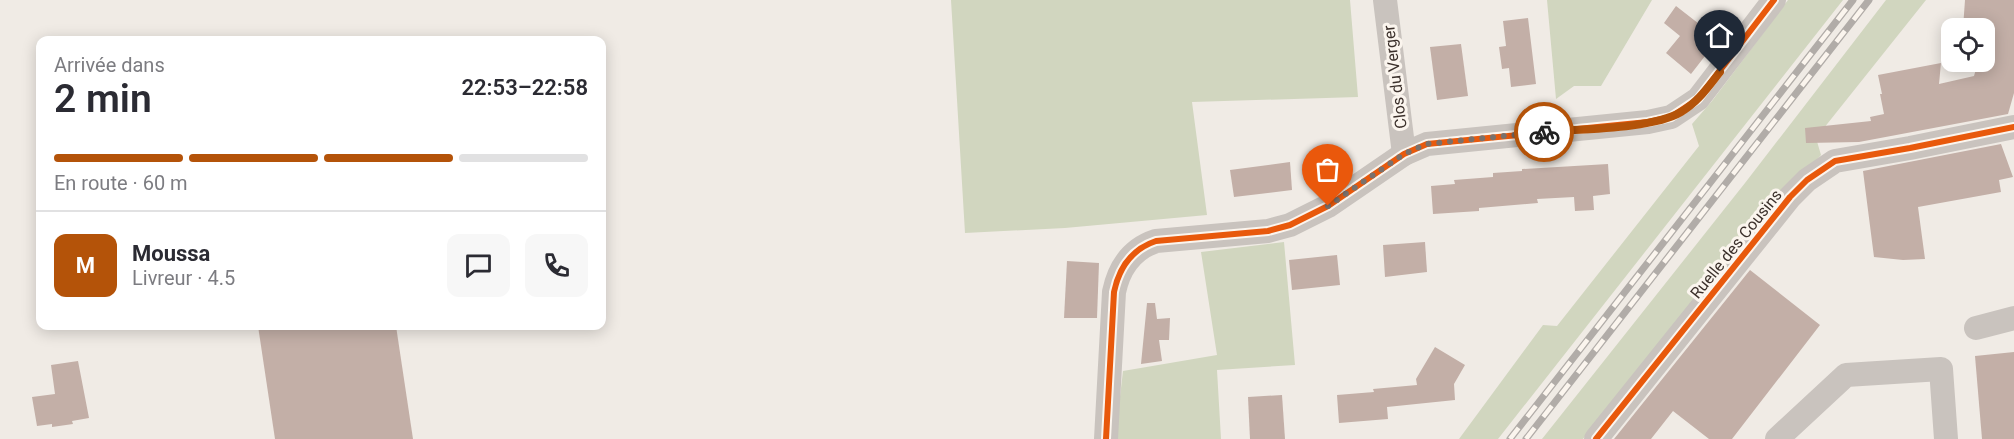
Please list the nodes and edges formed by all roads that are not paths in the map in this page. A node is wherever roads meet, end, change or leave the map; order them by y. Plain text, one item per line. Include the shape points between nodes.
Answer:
1 (1385, 0) edge
2 (1774, 0) edge
3 (2014, 127) edge
4 (1404, 154) junction
5 (2014, 318) edge
6 (1976, 328) dead end
7 (1106, 439) edge
8 (1596, 439) edge
9 (1776, 439) edge
10 (1946, 439) edge

1 - 4 street, Clos du Verger
2 - 4 street via 1698,99 1671,117 1648,123 1434,143
3 - 8 street, Ruelle des Cousins via 1849,157 1822,168 1791,197
4 - 7 street via 1328,206 1290,225 1268,231 1156,241 1132,254 1119,273 1114,292
5 - 6 street
9 - 10 street via 1846,375 1941,369

